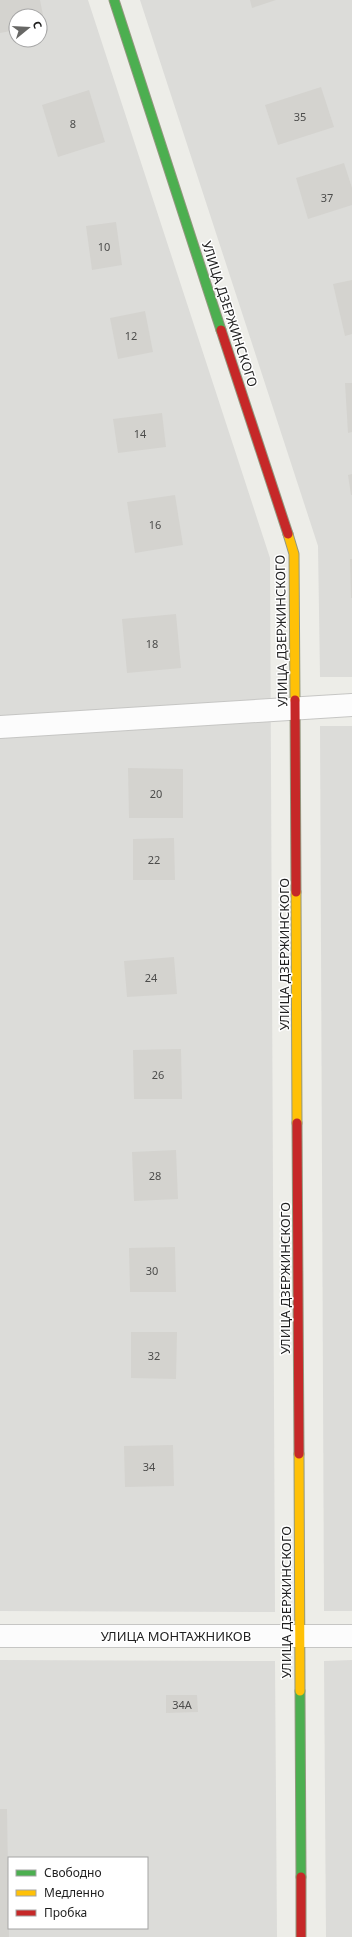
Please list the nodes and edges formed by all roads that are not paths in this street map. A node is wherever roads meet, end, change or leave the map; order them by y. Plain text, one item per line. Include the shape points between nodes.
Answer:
1 (114, 0) edge
2 (352, 705) edge
3 (296, 708) junction
4 (0, 727) edge
5 (0, 1636) edge
6 (299, 1636) junction
7 (352, 1636) edge
8 (301, 1937) edge

1 - 3 street, УЛИЦА ДЗЕРЖИНСКОГО via 294,554
2 - 3 street
3 - 4 street
3 - 6 street, УЛИЦА ДЗЕРЖИНСКОГО
5 - 6 street, УЛИЦА МОНТАЖНИКОВ
6 - 7 street, УЛИЦА МОНТАЖНИКОВ
6 - 8 street, УЛИЦА ДЗЕРЖИНСКОГО

